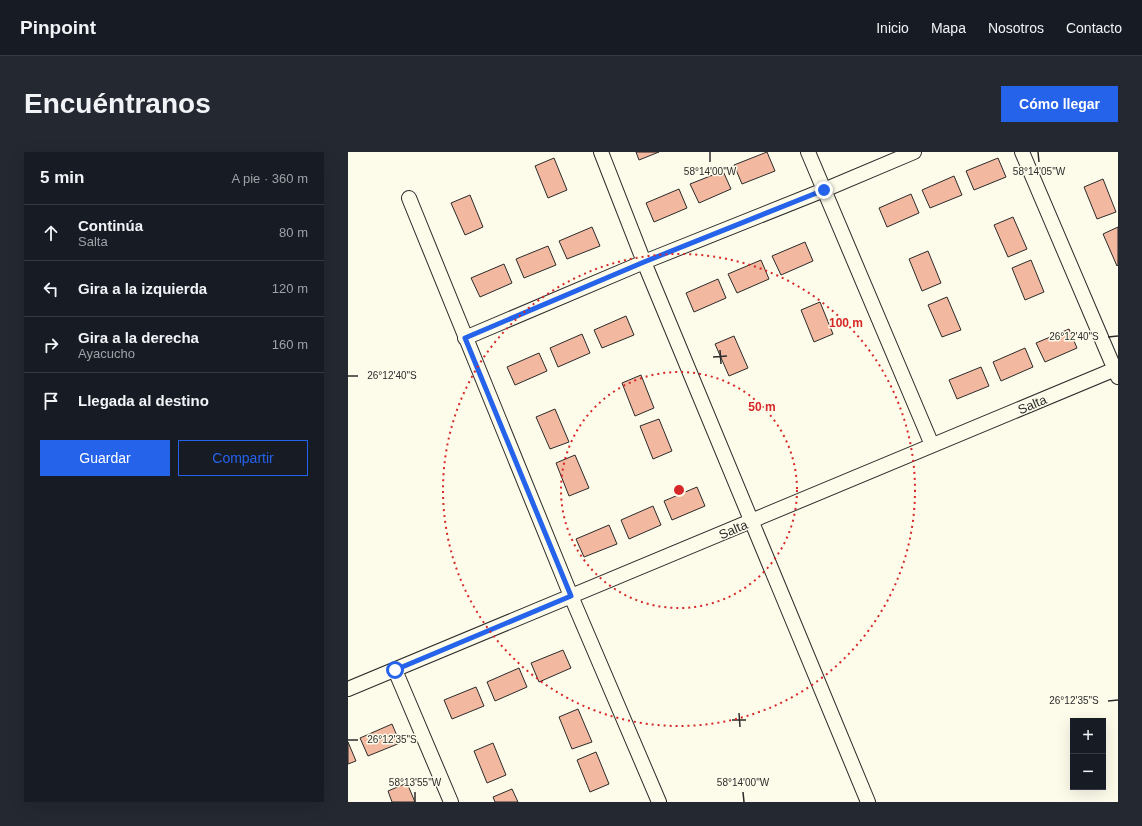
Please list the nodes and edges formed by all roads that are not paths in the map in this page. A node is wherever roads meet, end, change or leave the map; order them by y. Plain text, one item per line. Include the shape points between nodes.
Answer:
1 (601, 152) edge
2 (808, 152) edge
3 (914, 152) edge
4 (1022, 152) edge
5 (824, 190) junction
6 (409, 198) dead end
7 (644, 262) junction
8 (465, 338) junction
9 (1117, 371) edge
10 (932, 445) junction
11 (751, 521) junction
12 (571, 596) junction
13 (395, 670) junction
14 (348, 690) edge
15 (862, 800) edge
16 (451, 802) edge
17 (660, 802) edge

1 - 7 street
2 - 5 street
3 - 5 street
4 - 9 street
5 - 7 street
5 - 10 street
6 - 8 street
7 - 8 street
7 - 11 street
8 - 12 street
9 - 10 street, Salta
10 - 11 street, Salta
11 - 12 street, Salta
11 - 15 street
12 - 13 street, Salta
12 - 17 street
13 - 14 street, Salta
13 - 16 street

